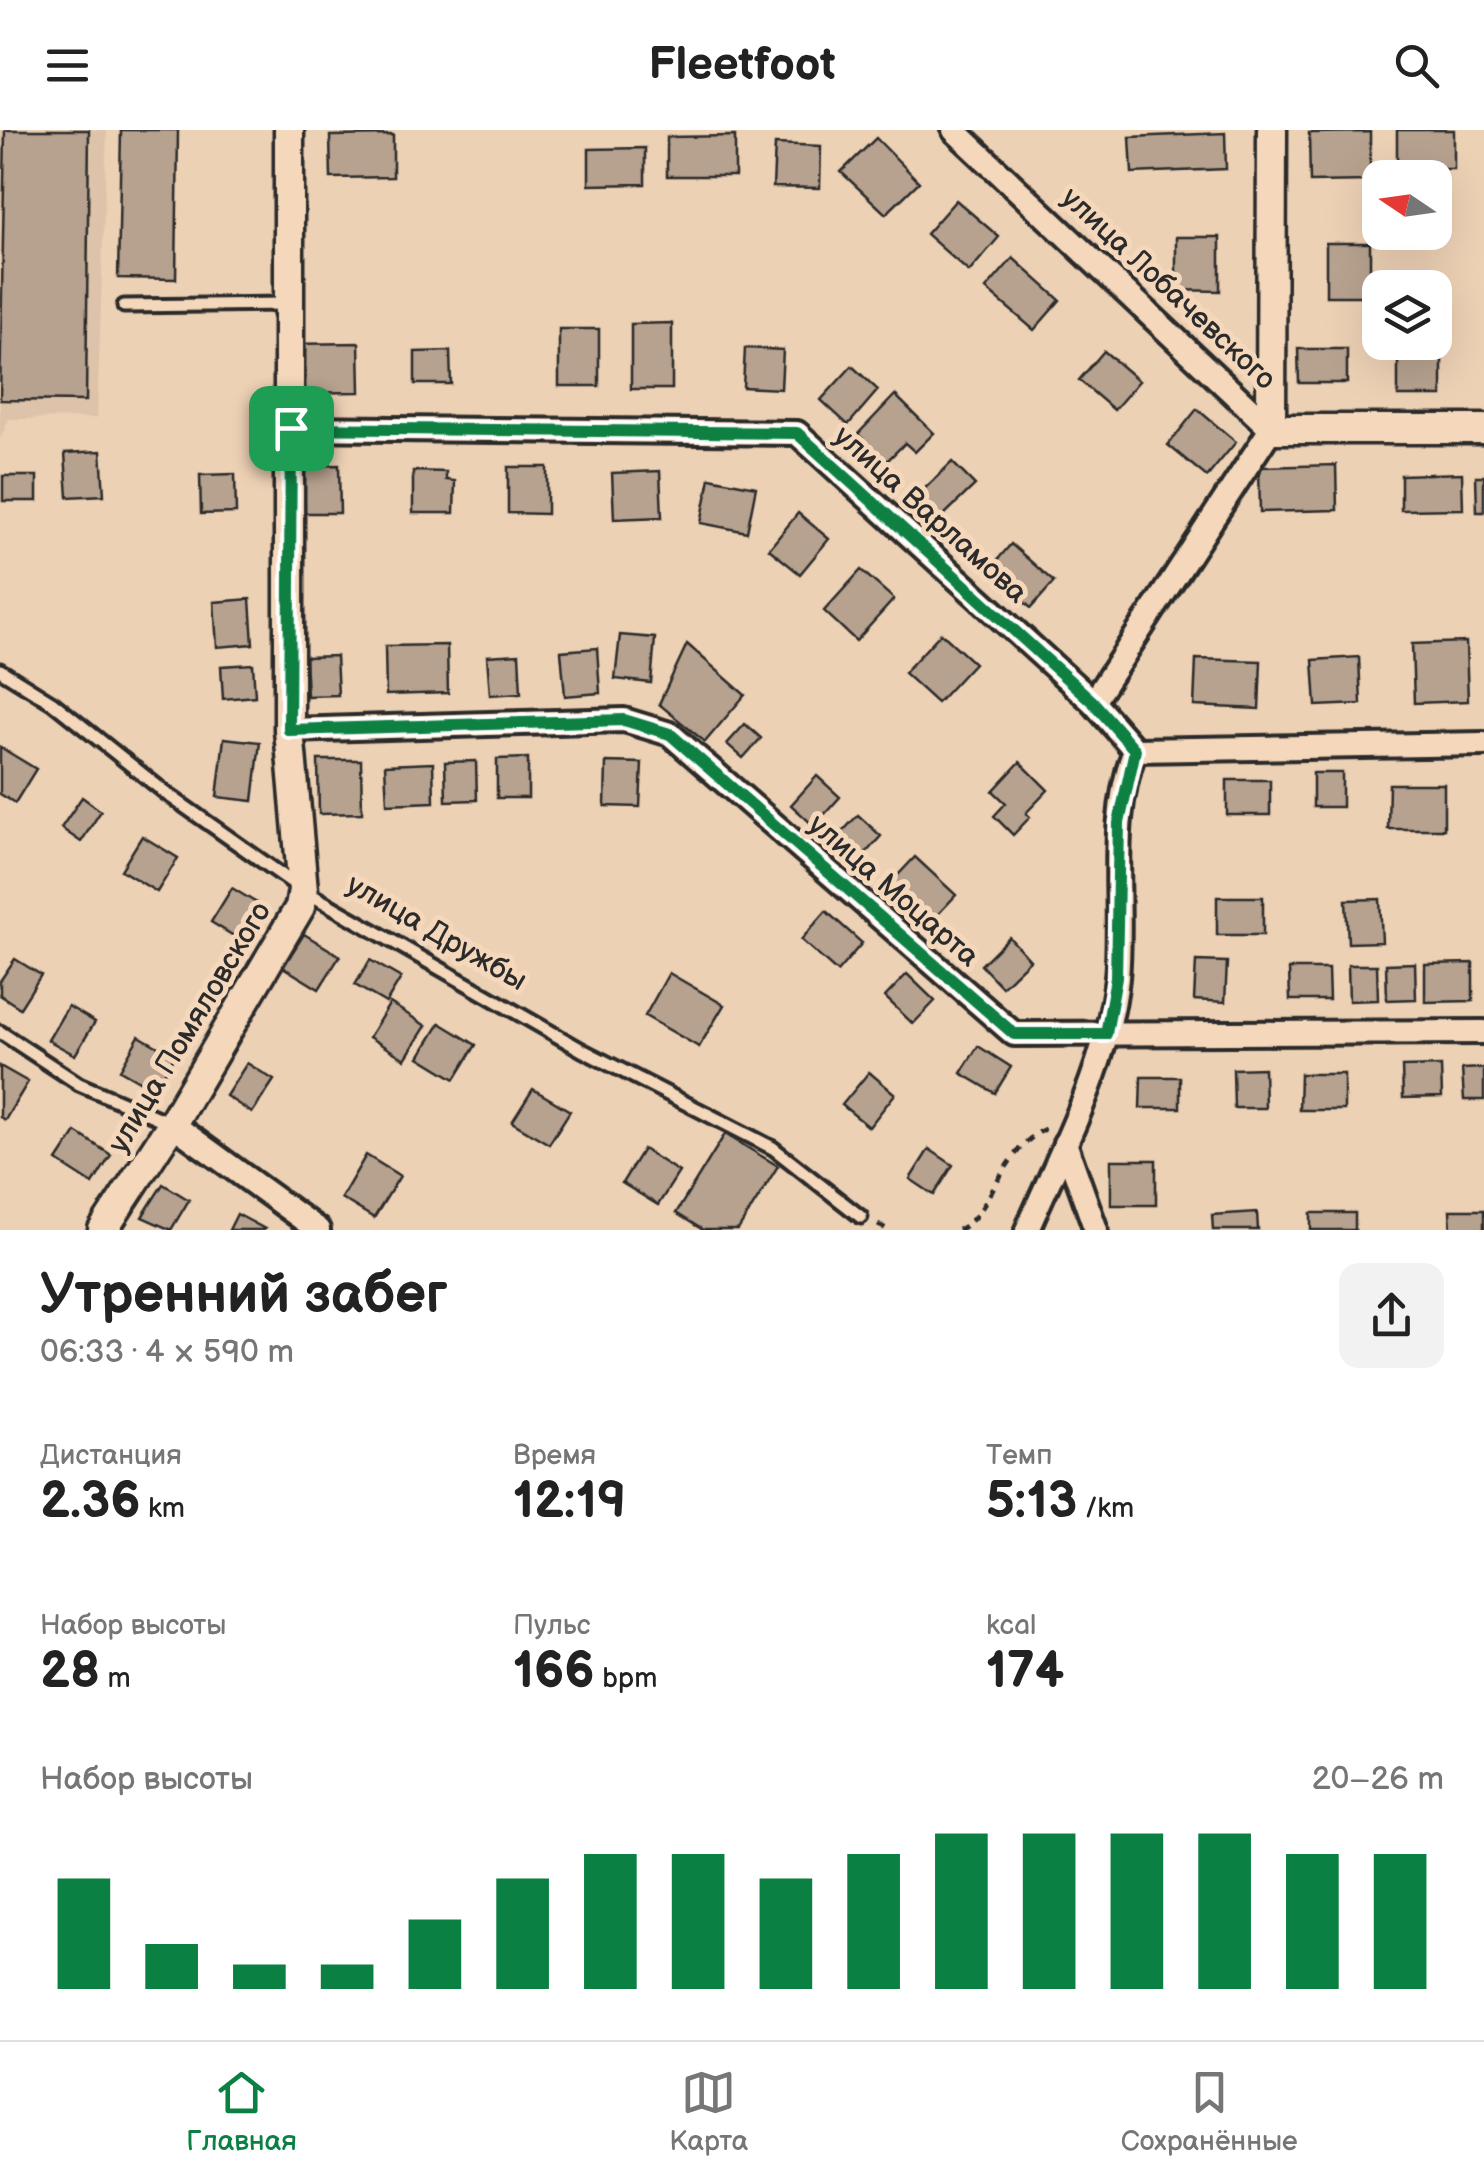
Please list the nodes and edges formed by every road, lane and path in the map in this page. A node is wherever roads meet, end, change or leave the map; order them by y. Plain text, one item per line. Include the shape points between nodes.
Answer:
1 (289, 130) edge
2 (954, 130) edge
3 (1272, 130) edge
4 (288, 304) junction
5 (124, 306) dead end
6 (291, 428) junction
7 (1484, 428) edge
8 (1271, 430) junction
9 (0, 670) edge
10 (1093, 702) junction
11 (289, 730) junction
12 (1484, 744) edge
13 (1135, 750) junction
14 (304, 890) junction
15 (0, 1032) edge
16 (1484, 1032) edge
17 (1106, 1034) junction
18 (1074, 1118) junction
19 (172, 1124) junction
20 (1065, 1143) junction
21 (861, 1217) dead end
22 (103, 1230) edge
23 (318, 1230) edge
24 (958, 1230) edge
25 (1026, 1230) edge
26 (1096, 1230) edge

1 - 4 street, улица Помяловского
2 - 8 street, улица Лобачевского
3 - 8 street
4 - 5 lane
4 - 6 street, улица Помяловского
6 - 10 street, улица Варламова via 797,433
6 - 11 street, улица Помяловского
7 - 8 street, улица Лобачевского
8 - 10 street
9 - 14 lane, улица Дружбы
10 - 13 street, улица Варламова
11 - 14 street, улица Помяловского
11 - 17 street, улица Моцарта via 624,720 670,734 1014,1034
12 - 13 street
13 - 17 street via 1119,823 1116,978
14 - 19 street, улица Помяловского
14 - 21 lane, улица Дружбы via 582,1050 773,1148
15 - 19 lane via 79,1084
16 - 17 street, улица Моцарта
17 - 18 street
18 - 20 street
18 - 24 path via 1024,1140
19 - 22 street, улица Помяловского
19 - 23 street
20 - 25 street
20 - 26 street

